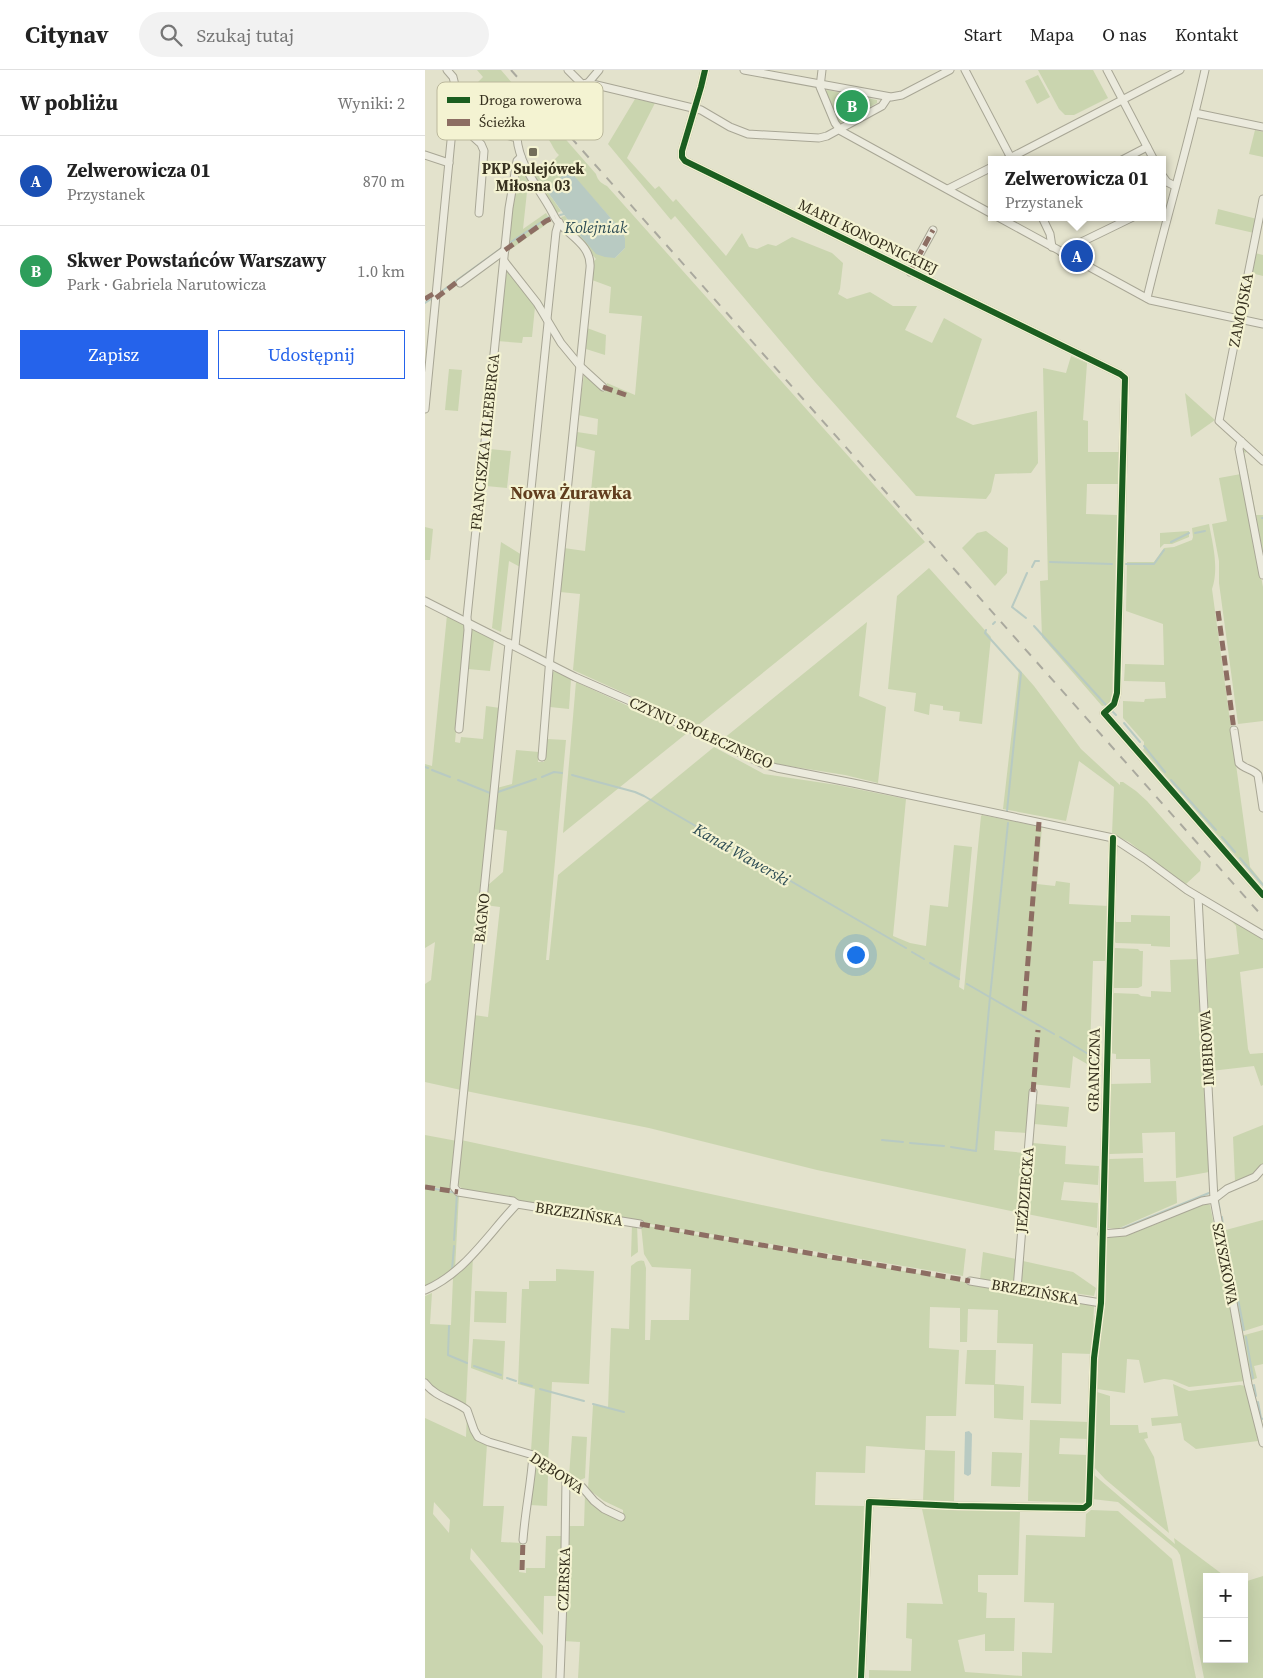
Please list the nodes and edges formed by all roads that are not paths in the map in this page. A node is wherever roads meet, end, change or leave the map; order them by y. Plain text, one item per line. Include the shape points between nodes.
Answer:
1 (447, 70) edge
2 (567, 70) edge
3 (599, 70) edge
4 (705, 70) edge
5 (744, 70) edge
6 (822, 70) edge
7 (950, 70) edge
8 (965, 70) edge
9 (1107, 70) edge
10 (1180, 70) edge
11 (1205, 70) edge
12 (455, 82) edge
13 (579, 82) edge
14 (589, 82) edge
15 (820, 84) junction
16 (603, 87) edge
17 (888, 97) junction
18 (1122, 99) junction
19 (695, 108) junction
20 (1195, 113) junction
21 (1263, 127) edge
22 (840, 130) junction
23 (451, 140) edge
24 (477, 140) edge
25 (517, 140) edge
26 (1147, 147) junction
27 (425, 155) edge
28 (1008, 156) edge
29 (1015, 156) edge
30 (1130, 156) edge
31 (1152, 156) edge
32 (521, 157) junction
33 (449, 163) junction
34 (988, 169) edge
35 (1166, 181) edge
36 (961, 183) junction
37 (1175, 186) junction
38 (948, 189) junction
39 (960, 196) junction
40 (1263, 199) edge
41 (1166, 205) edge
42 (988, 212) edge
43 (479, 213) dead end
44 (1006, 221) edge
45 (1044, 221) edge
46 (1125, 221) edge
47 (1163, 221) edge
48 (559, 222) junction
49 (933, 230) dead end
50 (1053, 248) junction
51 (505, 250) junction
52 (1061, 252) junction
53 (504, 260) junction
54 (910, 272) junction
55 (460, 283) dead end
56 (1147, 298) junction
57 (1239, 319) junction
58 (548, 321) junction
59 (1263, 324) edge
60 (580, 366) junction
61 (603, 387) dead end
62 (425, 409) edge
63 (1241, 442) junction
64 (1263, 461) edge
65 (1263, 575) edge
66 (425, 600) edge
67 (468, 624) junction
68 (512, 644) junction
69 (549, 664) junction
70 (459, 730) dead end
71 (1234, 730) dead end
72 (542, 757) dead end
73 (1263, 808) edge
74 (1113, 838) junction
75 (1263, 895) edge
76 (1198, 897) junction
77 (1263, 935) edge
78 (1033, 1092) dead end
79 (1263, 1168) edge
80 (458, 1192) joint
81 (1214, 1199) junction
82 (517, 1204) junction
83 (640, 1224) dead end
84 (1102, 1234) junction
85 (970, 1280) dead end
86 (1017, 1288) junction
87 (425, 1290) edge
88 (1101, 1303) junction
89 (425, 1383) edge
90 (1263, 1443) edge
91 (533, 1455) junction
92 (566, 1479) junction
93 (621, 1517) dead end
94 (523, 1540) dead end
95 (560, 1678) edge
96 (861, 1678) edge

1 - 12 street
2 - 13 street
3 - 14 street
4 - 19 street, MARII KONOPNICKIEJ
5 - 15 street
6 - 15 street
7 - 17 street via 902,95
8 - 28 street
9 - 18 street
10 - 18 street
11 - 20 street
15 - 17 street
15 - 22 street
16 - 19 street
17 - 22 street via 882,106
18 - 26 street
18 - 29 street
19 - 22 street via 753,135 819,138
19 - 54 street, MARII KONOPNICKIEJ via 681,151 685,161
20 - 21 street
20 - 37 street
22 - 38 street
23 - 33 street
24 - 43 street via 484,150
25 - 32 street
26 - 30 street
26 - 31 street
27 - 33 street
32 - 48 street
32 - 51 street, FRANCISZKA KLEEBERGA via 511,192
33 - 62 street
34 - 36 street
35 - 37 street
36 - 38 street
36 - 39 street
37 - 41 street
38 - 39 street
39 - 42 street
40 - 57 street, ZAMOJSKA
44 - 50 street
45 - 50 street
46 - 52 street
47 - 56 street
48 - 58 street, BAGNO
48 - 60 street via 590,257
49 - 54 street
50 - 52 street
51 - 53 street, FRANCISZKA KLEEBERGA
51 - 55 street
52 - 56 street
53 - 58 street
53 - 67 street, FRANCISZKA KLEEBERGA
54 - 75 street, MARII KONOPNICKIEJ via 1125,378 1117,692 1113,704 1104,714
56 - 57 street
57 - 59 street
57 - 63 street, ZAMOJSKA via 1219,421
58 - 60 street
58 - 68 street, BAGNO
60 - 61 street
60 - 69 street
63 - 64 street
63 - 65 street via 1239,449
66 - 67 street, CZYNU SPOŁECZNEGO
67 - 68 street, CZYNU SPOŁECZNEGO
67 - 70 street, FRANCISZKA KLEEBERGA
68 - 69 street, CZYNU SPOŁECZNEGO
68 - 80 street, BAGNO via 454,1187
69 - 72 street
69 - 74 street, CZYNU SPOŁECZNEGO via 763,764
71 - 73 street via 1239,762 1258,776
74 - 76 street
74 - 84 street, GRANICZNA
76 - 77 street
76 - 81 street, IMBIROWA
78 - 86 street, JEŹDZIECKA
79 - 81 street via 1255,1177 1227,1189
80 - 82 street, BRZEZIŃSKA
81 - 84 street via 1125,1232
81 - 90 street, SZYSZKOWA via 1248,1384
82 - 83 street, BRZEZIŃSKA
82 - 87 street, BRZEZIŃSKA via 454,1274
84 - 88 street, GRANICZNA
85 - 86 street, BRZEZIŃSKA
86 - 88 street, BRZEZIŃSKA
88 - 96 street, GRANICZNA via 1094,1358 1089,1504 1084,1508 1024,1508 869,1502
89 - 91 street, DĘBOWA via 467,1410 478,1437
91 - 92 street, DĘBOWA
91 - 94 street
92 - 93 street, DĘBOWA via 582,1487 604,1509
92 - 95 street, CZERSKA

